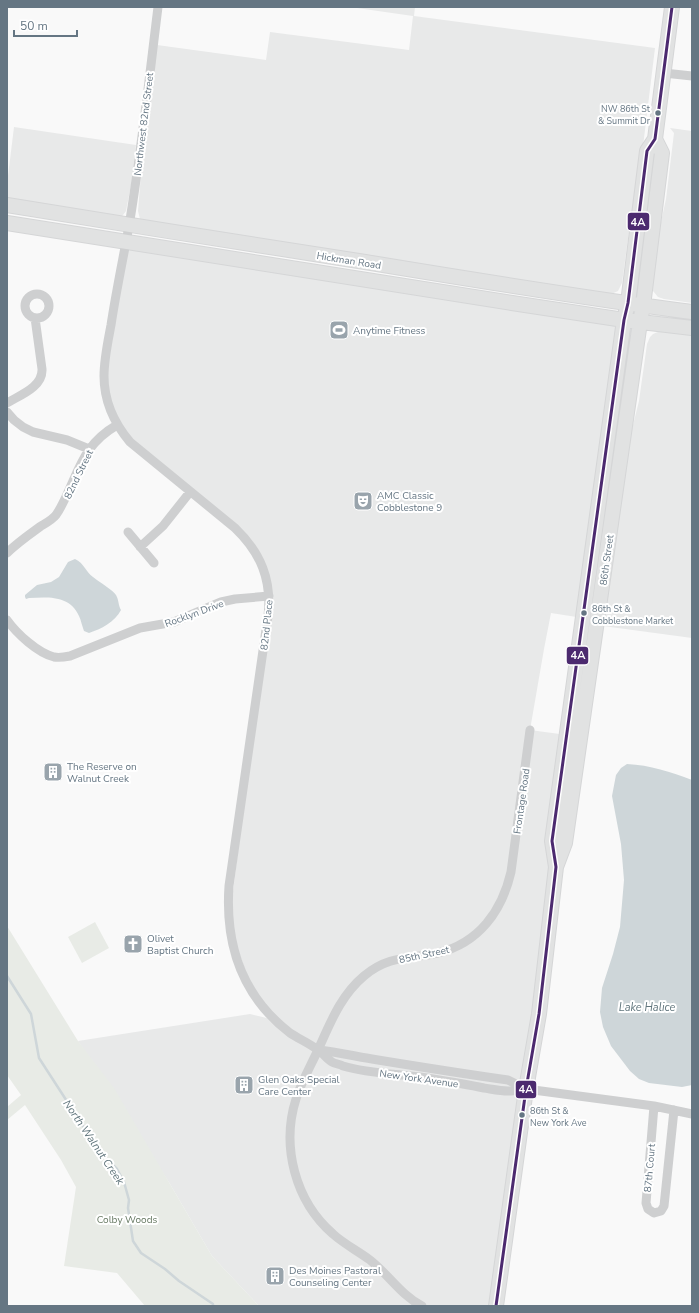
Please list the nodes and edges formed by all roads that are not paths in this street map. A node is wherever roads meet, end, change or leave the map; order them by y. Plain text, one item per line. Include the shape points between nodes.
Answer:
1 (158, 7) edge
2 (672, 7) edge
3 (664, 73) junction
4 (692, 76) edge
5 (656, 139) junction
6 (7, 205) edge
7 (7, 223) edge
8 (129, 225) junction
9 (126, 241) junction
10 (628, 303) junction
11 (643, 306) junction
12 (692, 312) edge
13 (35, 318) dead end
14 (624, 320) junction
15 (640, 322) junction
16 (692, 328) edge
17 (7, 403) edge
18 (7, 412) edge
19 (117, 425) junction
20 (89, 449) junction
21 (190, 492) junction
22 (128, 532) dead end
23 (140, 547) junction
24 (7, 553) edge
25 (154, 563) dead end
26 (269, 596) junction
27 (7, 620) edge
28 (530, 730) dead end
29 (556, 867) junction
30 (511, 872) joint
31 (229, 886) joint
32 (318, 1050) junction
33 (526, 1089) junction
34 (654, 1106) junction
35 (674, 1110) junction
36 (692, 1114) edge
37 (422, 1306) edge
38 (496, 1306) edge

1 - 8 street, Northwest 82nd Street
2 - 3 main road
3 - 4 street
3 - 5 main road
5 - 10 main road, 86th Street via 647,151
5 - 11 main road, 86th Street via 662,154
6 - 8 main road, Hickman Road
7 - 9 main road, Hickman Road
8 - 9 street, Northwest 82nd Street
8 - 10 main road, Hickman Road
9 - 14 main road, Hickman Road
9 - 19 street via 104,376 108,405
10 - 11 main road, Hickman Road
10 - 14 main road, 86th Street
11 - 12 main road, Hickman Road
11 - 15 main road, 86th Street
13 - 17 street via 41,376 34,386
14 - 15 main road, Hickman Road
14 - 29 main road, 86th Street via 552,841
15 - 16 main road, Hickman Road
15 - 29 main road, 86th Street via 565,843
18 - 20 street via 23,427 34,432 67,440
19 - 20 street, 82nd Street via 98,438
19 - 21 street, 82nd Place via 140,452
20 - 24 street, 82nd Street via 56,514
21 - 23 street via 166,523
21 - 26 street, 82nd Place via 235,528 254,550 264,572
22 - 23 street
23 - 25 street
26 - 27 street, Rocklyn Drive via 221,602 174,622 140,628 70,656 54,656 41,652
26 - 31 street, 82nd Place
28 - 30 street, Frontage Road
29 - 33 main road, 86th Street
30 - 32 street, 85th Street via 508,886 495,913 476,934 452,948 391,961 366,974 355,984 336,1011
31 - 32 street, New York Avenue via 232,943 244,977 260,1002 276,1020 290,1033
32 - 33 street, New York Avenue via 508,1080
32 - 37 street, 85th Street via 298,1093 292,1114 290,1147 297,1181 311,1209 332,1234 370,1260 409,1298
33 - 34 street, New York Avenue
33 - 38 main road, 86th Street
34 - 35 street, New York Avenue
34 - 35 street, 87th Court via 646,1203 648,1209 654,1213 661,1211 664,1206
35 - 36 street, New York Avenue

